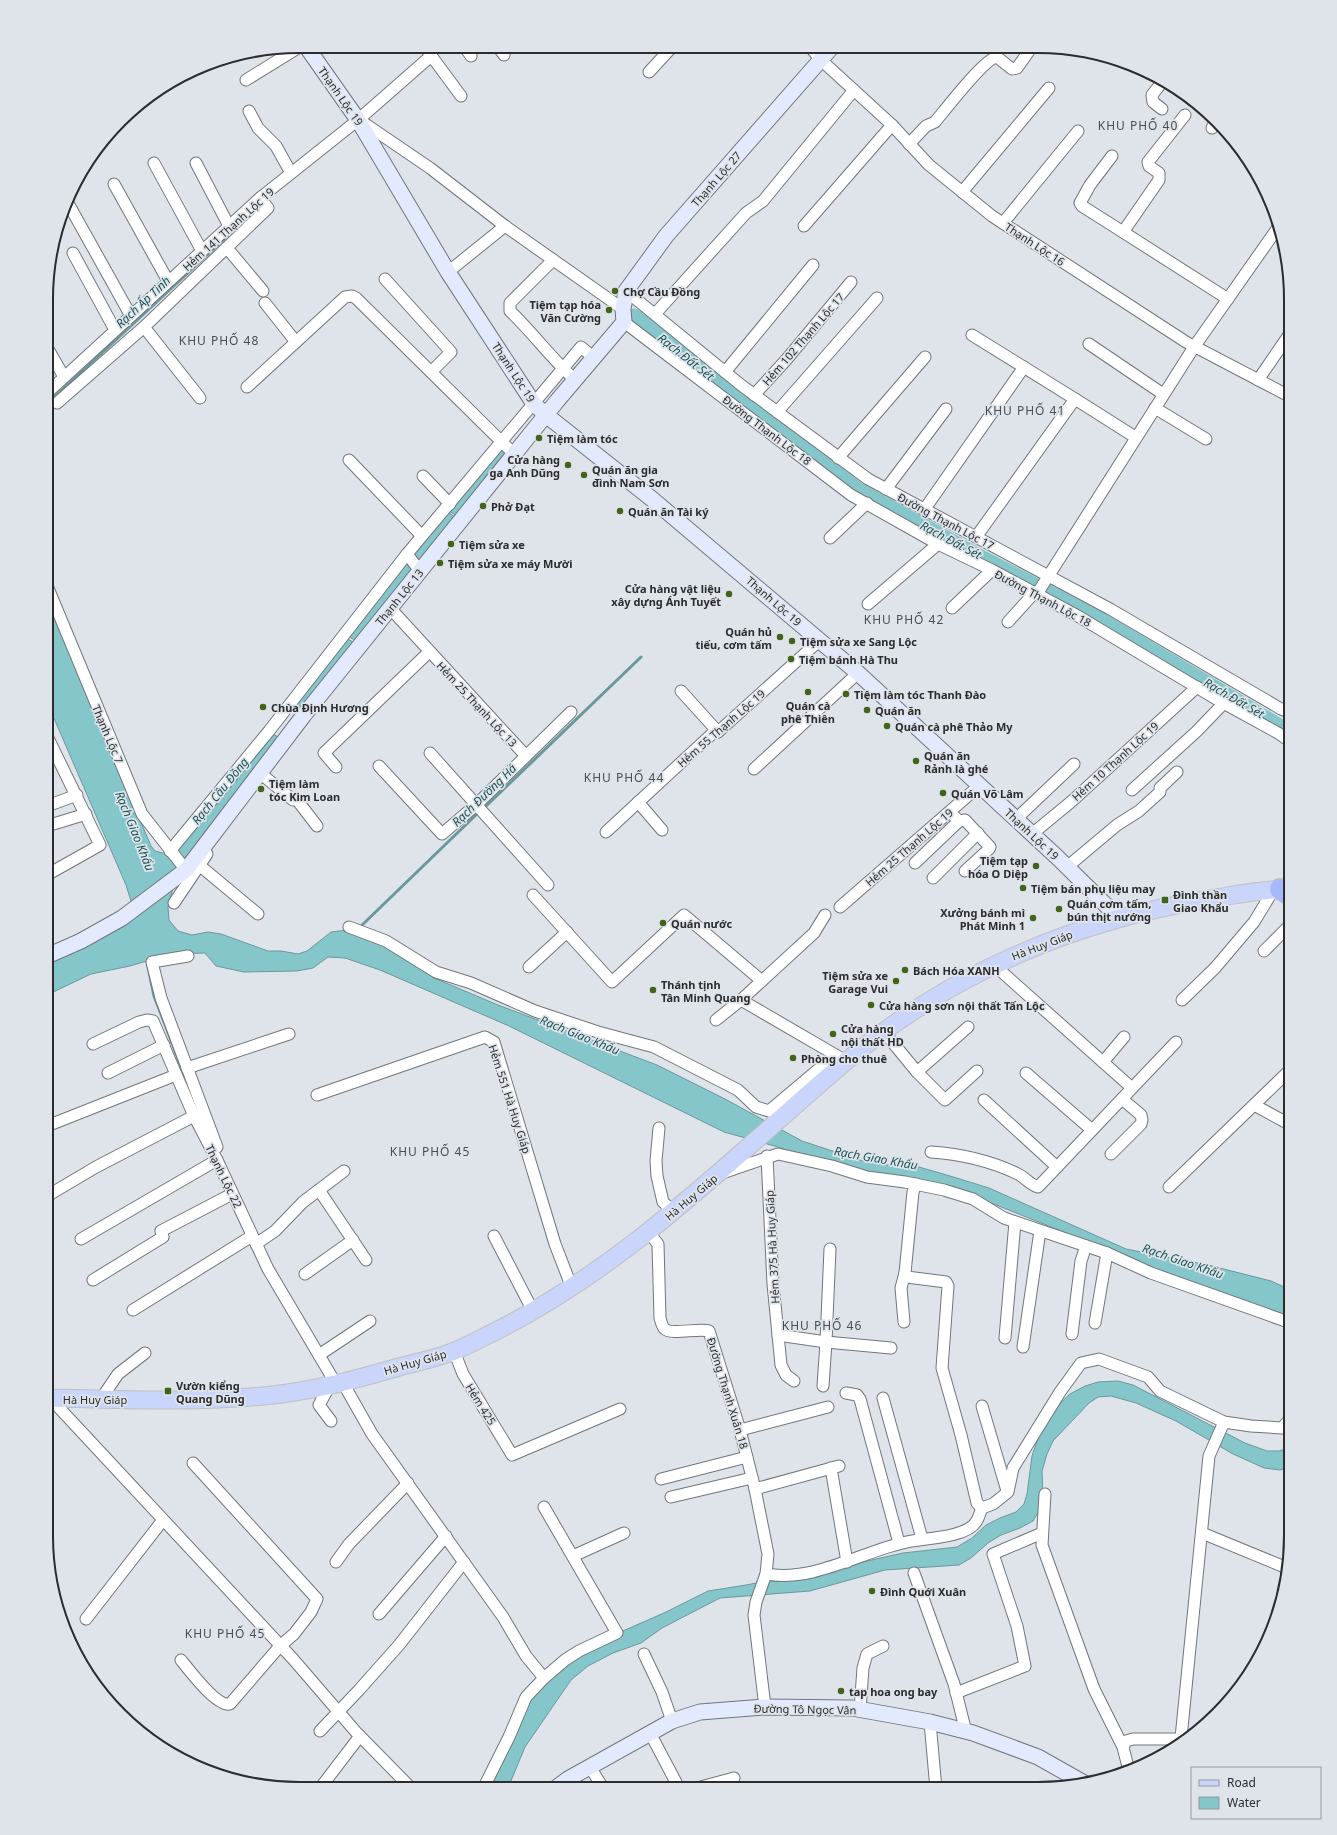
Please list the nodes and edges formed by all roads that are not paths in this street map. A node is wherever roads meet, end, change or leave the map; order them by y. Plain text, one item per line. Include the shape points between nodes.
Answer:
1 (311, 53) edge
2 (429, 53) edge
3 (469, 53) edge
4 (666, 53) edge
5 (815, 53) edge
6 (827, 53) edge
7 (1028, 53) edge
8 (289, 54) edge
9 (431, 56) junction
10 (471, 56) dead end
11 (821, 60) junction
12 (649, 72) dead end
13 (246, 80) dead end
14 (1160, 85) edge
15 (1049, 88) dead end
16 (854, 90) junction
17 (461, 96) dead end
18 (1162, 109) dead end
19 (249, 111) dead end
20 (1185, 115) dead end
21 (358, 120) junction
22 (892, 125) junction
23 (1078, 131) dead end
24 (909, 144) junction
25 (1112, 156) dead end
26 (154, 163) dead end
27 (196, 163) dead end
28 (291, 174) junction
29 (114, 184) dead end
30 (962, 192) junction
31 (260, 198) junction
32 (71, 208) edge
33 (1003, 223) junction
34 (229, 226) junction
35 (505, 226) junction
36 (804, 226) dead end
37 (1122, 232) junction
38 (1275, 233) edge
39 (227, 248) junction
40 (202, 251) junction
41 (74, 252) dead end
42 (553, 260) junction
43 (812, 266) dead end
44 (448, 272) junction
45 (385, 279) dead end
46 (168, 281) junction
47 (851, 282) dead end
48 (263, 291) dead end
49 (626, 291) junction
50 (877, 298) dead end
51 (1228, 299) junction
52 (265, 303) dead end
53 (655, 314) junction
54 (624, 315) junction
55 (131, 316) junction
56 (144, 327) junction
57 (115, 330) junction
58 (972, 335) dead end
59 (296, 342) junction
60 (1284, 342) edge
61 (1089, 344) dead end
62 (1194, 346) junction
63 (925, 357) dead end
64 (53, 358) edge
65 (594, 358) junction
66 (1024, 367) junction
67 (563, 369) junction
68 (430, 372) junction
69 (725, 372) junction
70 (64, 377) junction
71 (574, 380) junction
72 (1258, 380) junction
73 (247, 386) dead end
74 (53, 387) edge
75 (1284, 391) edge
76 (1164, 394) junction
77 (754, 395) junction
78 (200, 398) dead end
79 (1075, 399) junction
80 (57, 403) dead end
81 (534, 404) junction
82 (1155, 408) junction
83 (946, 409) dead end
84 (777, 412) junction
85 (546, 415) junction
86 (1135, 437) junction
87 (1206, 439) dead end
88 (501, 442) junction
89 (515, 455) junction
90 (838, 458) junction
91 (349, 460) dead end
92 (423, 476) dead end
93 (886, 489) junction
94 (867, 503) junction
95 (448, 507) junction
96 (924, 510) junction
97 (461, 521) junction
98 (422, 536) junction
99 (976, 536) junction
100 (830, 538) dead end
101 (938, 544) junction
102 (407, 554) junction
103 (992, 570) junction
104 (420, 571) junction
105 (1046, 577) junction
106 (1036, 593) junction
107 (53, 600) edge
108 (868, 604) dead end
109 (390, 608) junction
110 (952, 608) dead end
111 (1008, 622) dead end
112 (343, 636) junction
113 (820, 640) junction
114 (361, 645) junction
115 (428, 652) junction
116 (858, 672) junction
117 (1197, 687) junction
118 (681, 691) dead end
119 (1224, 703) junction
120 (1284, 710) edge
121 (571, 712) dead end
122 (718, 732) junction
123 (1284, 737) edge
124 (53, 748) edge
125 (430, 754) dead end
126 (526, 756) junction
127 (1074, 764) dead end
128 (380, 766) dead end
129 (336, 767) dead end
130 (754, 769) dead end
131 (1177, 772) dead end
132 (260, 773) junction
133 (979, 786) junction
134 (1132, 790) dead end
135 (77, 795) junction
136 (638, 802) junction
137 (53, 804) edge
138 (481, 810) junction
139 (950, 811) junction
140 (86, 814) junction
141 (1016, 819) junction
142 (958, 822) junction
143 (53, 824) edge
144 (316, 826) dead end
145 (662, 830) dead end
146 (606, 832) dead end
147 (978, 833) junction
148 (1032, 834) junction
149 (170, 850) junction
150 (915, 863) dead end
151 (1066, 867) junction
152 (188, 870) junction
153 (53, 871) edge
154 (965, 871) dead end
155 (933, 878) dead end
156 (548, 885) dead end
157 (1281, 889) edge
158 (533, 895) dead end
159 (174, 903) dead end
160 (840, 907) dead end
161 (258, 914) dead end
162 (826, 915) dead end
163 (1119, 918) junction
164 (349, 927) dead end
165 (1284, 931) edge
166 (567, 932) junction
167 (1264, 951) dead end
168 (53, 953) edge
169 (188, 956) dead end
170 (994, 965) junction
171 (529, 967) dead end
172 (762, 981) junction
173 (741, 1000) junction
174 (1182, 1000) dead end
175 (716, 1020) dead end
176 (968, 1027) dead end
177 (884, 1032) junction
178 (290, 1034) dead end
179 (1124, 1037) dead end
180 (1176, 1042) dead end
181 (93, 1044) dead end
182 (164, 1046) junction
183 (846, 1062) junction
184 (1103, 1062) junction
185 (187, 1068) junction
186 (976, 1070) dead end
187 (917, 1072) junction
188 (108, 1073) dead end
189 (1026, 1073) dead end
190 (176, 1075) junction
191 (1284, 1076) edge
192 (1132, 1088) junction
193 (317, 1095) dead end
194 (1122, 1099) junction
195 (984, 1100) dead end
196 (1254, 1105) junction
197 (194, 1116) junction
198 (1284, 1121) edge
199 (53, 1124) edge
200 (659, 1128) dead end
201 (1092, 1130) junction
202 (931, 1152) dead end
203 (1111, 1154) dead end
204 (767, 1156) junction
205 (217, 1160) junction
206 (1057, 1167) junction
207 (723, 1169) junction
208 (344, 1170) dead end
209 (916, 1184) junction
210 (1169, 1187) dead end
211 (319, 1190) junction
212 (53, 1192) edge
213 (234, 1193) junction
214 (673, 1212) junction
215 (1016, 1222) junction
216 (1040, 1231) junction
217 (649, 1233) junction
218 (494, 1236) dead end
219 (81, 1239) dead end
220 (254, 1240) junction
221 (353, 1240) junction
222 (1086, 1246) junction
223 (830, 1249) dead end
224 (1107, 1253) junction
225 (366, 1260) dead end
226 (905, 1273) junction
227 (305, 1274) dead end
228 (93, 1280) dead end
229 (572, 1288) junction
230 (133, 1310) dead end
231 (533, 1311) junction
232 (370, 1321) dead end
233 (1284, 1321) edge
234 (904, 1322) dead end
235 (1095, 1323) dead end
236 (1072, 1334) dead end
237 (778, 1335) junction
238 (1005, 1338) dead end
239 (826, 1342) junction
240 (891, 1348) dead end
241 (1023, 1348) dead end
242 (454, 1351) junction
243 (145, 1353) dead end
244 (319, 1355) junction
245 (794, 1380) dead end
246 (336, 1384) junction
247 (823, 1386) dead end
248 (846, 1393) dead end
249 (53, 1397) edge
250 (883, 1398) dead end
251 (101, 1399) junction
252 (53, 1402) edge
253 (828, 1406) dead end
254 (982, 1406) dead end
255 (620, 1409) dead end
256 (331, 1421) dead end
257 (1223, 1424) junction
258 (1284, 1426) edge
259 (740, 1430) junction
260 (747, 1457) junction
261 (193, 1463) dead end
262 (661, 1480) dead end
263 (408, 1483) junction
264 (753, 1483) junction
265 (1008, 1492) junction
266 (1045, 1494) dead end
267 (671, 1497) dead end
268 (544, 1507) dead end
269 (982, 1508) junction
270 (163, 1520) junction
271 (624, 1533) dead end
272 (1042, 1533) junction
273 (1202, 1533) junction
274 (446, 1536) junction
275 (918, 1540) junction
276 (898, 1542) junction
277 (573, 1556) junction
278 (336, 1562) dead end
279 (464, 1562) junction
280 (847, 1562) junction
281 (1282, 1566) edge
282 (914, 1573) dead end
283 (765, 1577) junction
284 (378, 1614) dead end
285 (86, 1619) dead end
286 (280, 1646) junction
287 (883, 1646) dead end
288 (644, 1654) dead end
289 (181, 1660) dead end
290 (544, 1678) junction
291 (956, 1693) junction
292 (766, 1707) junction
293 (860, 1710) junction
294 (338, 1712) junction
295 (672, 1721) junction
296 (930, 1722) junction
297 (320, 1731) dead end
298 (650, 1732) junction
299 (966, 1732) junction
300 (1183, 1735) edge
301 (360, 1736) junction
302 (1179, 1738) edge
303 (1123, 1747) junction
304 (1127, 1765) edge
305 (590, 1767) junction
306 (734, 1778) dead end
307 (1076, 1779) edge
308 (325, 1782) edge
309 (405, 1782) edge
310 (487, 1782) edge
311 (568, 1782) edge
312 (599, 1782) edge
313 (676, 1782) edge
314 (719, 1782) edge
315 (935, 1782) edge

1 - 21 street, Thạnh Lộc 19
2 - 9 street
3 - 10 street
4 - 12 street
5 - 11 street, Thạnh Lộc 16
6 - 11 street, Thạnh Lộc 27
7 - 24 street via 1017,68 1012,69 998,57 990,60 935,122 926,126
8 - 13 street
9 - 17 street
9 - 21 street, Hẻm 141 Thạnh Lộc 19
11 - 16 street, Thạnh Lộc 16
11 - 49 street, Thạnh Lộc 27 via 666,236
14 - 18 street via 1152,95 1152,102
15 - 30 street
16 - 22 street, Thạnh Lộc 16
16 - 53 street via 763,201 746,213
19 - 28 street via 258,128 276,146
20 - 37 street via 1148,162 1149,166 1159,173 1158,180
21 - 28 street, Hẻm 141 Thạnh Lộc 19
21 - 35 street, Đường Thạnh Lộc 18 via 430,168
21 - 44 street, Thạnh Lộc 19
22 - 24 street, Thạnh Lộc 16
22 - 36 street
23 - 33 street
24 - 30 street, Thạnh Lộc 16 via 929,165
25 - 37 street via 1080,203
26 - 40 street
27 - 34 street
28 - 31 street, Hẻm 141 Thạnh Lộc 19
29 - 46 street
30 - 33 street, Thạnh Lộc 16
31 - 34 street, Hẻm 141 Thạnh Lộc 19
31 - 39 street via 268,208
32 - 55 street
33 - 62 street, Thạnh Lộc 16
34 - 40 street, Hẻm 141 Thạnh Lộc 19
35 - 42 street, Đường Thạnh Lộc 18
35 - 44 street
37 - 51 street
38 - 51 street
39 - 48 street
39 - 56 street
40 - 46 street, Hẻm 141 Thạnh Lộc 19
41 - 57 street
42 - 54 street, Đường Thạnh Lộc 18
42 - 67 street via 510,303 510,311 531,331
43 - 69 street
44 - 81 street, Thạnh Lộc 19
45 - 68 street via 451,352
46 - 55 street, Hẻm 141 Thạnh Lộc 19
47 - 77 street, Hẻm 102 Thạnh Lộc 17
49 - 53 street, Đường Thạnh Lộc 17
49 - 54 street, Thạnh Lộc 27
50 - 84 street
51 - 62 street
52 - 59 street
53 - 69 street, Đường Thạnh Lộc 17
54 - 65 street, Thạnh Lộc 13
54 - 94 street, Đường Thạnh Lộc 18 via 851,495
55 - 57 street, Hẻm 141 Thạnh Lộc 19
56 - 78 street
56 - 80 street
57 - 70 street, Hẻm 141 Thạnh Lộc 19
58 - 66 street
59 - 68 street via 345,297 352,296
59 - 73 street
60 - 72 street
61 - 76 street
62 - 72 street, Thạnh Lộc 16
62 - 76 street
63 - 90 street
64 - 70 street
65 - 67 street via 581,347
65 - 71 street, Thạnh Lộc 13
66 - 79 street
66 - 96 street
67 - 71 street
67 - 81 street
68 - 88 street
69 - 77 street, Đường Thạnh Lộc 17
70 - 74 street, Hẻm 141 Thạnh Lộc 19
71 - 85 street, Thạnh Lộc 13
72 - 75 street, Thạnh Lộc 16
76 - 82 street
77 - 84 street, Đường Thạnh Lộc 17
79 - 86 street
79 - 99 street
81 - 85 street, Thạnh Lộc 19
81 - 88 street
82 - 86 street
82 - 87 street
83 - 93 street
84 - 90 street, Đường Thạnh Lộc 17
85 - 89 street, Thạnh Lộc 13
85 - 113 street, Thạnh Lộc 19 via 652,499
86 - 105 street
88 - 89 street
88 - 95 street
89 - 97 street, Thạnh Lộc 13
90 - 93 street, Đường Thạnh Lộc 17
91 - 98 street
92 - 95 street
93 - 96 street, Đường Thạnh Lộc 17
94 - 100 street
94 - 101 street, Đường Thạnh Lộc 18
95 - 97 street
95 - 98 street
96 - 99 street, Đường Thạnh Lộc 17
97 - 104 street, Thạnh Lộc 13
98 - 102 street
99 - 105 street, Đường Thạnh Lộc 17
101 - 103 street, Đường Thạnh Lộc 18
101 - 108 street
102 - 104 street
102 - 112 street
103 - 106 street, Đường Thạnh Lộc 18
103 - 110 street
104 - 109 street, Thạnh Lộc 13
105 - 106 street
105 - 120 street, Đường Thạnh Lộc 17 via 1110,609
106 - 111 street
106 - 117 street, Đường Thạnh Lộc 18
107 - 149 street, Thạnh Lộc 7 via 142,814
109 - 114 street, Thạnh Lộc 13
109 - 115 street, Hẻm 25 Thạnh Lộc 13
112 - 114 street
112 - 149 street via 269,731
113 - 116 street, Thạnh Lộc 19
113 - 122 street, Hẻm 55 Thạnh Lộc 19
114 - 132 street, Thạnh Lộc 13
115 - 126 street, Hẻm 25 Thạnh Lộc 13
115 - 129 street via 324,753
116 - 130 street
116 - 133 street, Thạnh Lộc 19
117 - 119 street, Đường Thạnh Lộc 18
117 - 148 street, Hẻm 10 Thạnh Lộc 19
118 - 122 street
119 - 123 street, Đường Thạnh Lộc 18
119 - 134 street
121 - 126 street
122 - 136 street, Hẻm 55 Thạnh Lộc 19 via 712,734
124 - 135 street
125 - 138 street
126 - 138 street
127 - 141 street
128 - 138 street via 442,834
131 - 151 street via 1139,811 1117,825
132 - 144 street via 293,800 297,800
132 - 152 street, Thạnh Lộc 13
133 - 139 street, Hẻm 25 Thạnh Lộc 19
133 - 141 street, Thạnh Lộc 19
135 - 137 street
135 - 140 street
136 - 145 street
136 - 146 street, Hẻm 55 Thạnh Lộc 19
138 - 156 street
139 - 142 street
139 - 160 street, Hẻm 25 Thạnh Lộc 19
140 - 143 street
140 - 153 street via 100,846
141 - 148 street, Thạnh Lộc 19
142 - 147 street via 965,820
142 - 150 street
147 - 154 street via 990,846
147 - 155 street
148 - 151 street, Thạnh Lộc 19
149 - 152 street, Thạnh Lộc 7
151 - 163 street, Thạnh Lộc 19
152 - 159 street
152 - 161 street, Thạnh Lộc 7
152 - 168 street, Thạnh Lộc 13 via 122,918
157 - 163 main road, Hà Huy Giáp via 1171,905
157 - 174 street via 1215,968
158 - 166 street
162 - 172 street via 816,931
163 - 170 main road, Hà Huy Giáp via 1051,940
164 - 183 street via 386,941 436,972 535,1011 654,1047 738,1090 763,1110 769,1111 826,1063
165 - 167 street
166 - 171 street
166 - 172 street via 612,982 684,915
169 - 185 street, Thạnh Lộc 22 via 152,962 161,998
170 - 177 main road, Hà Huy Giáp via 944,992
170 - 184 street
172 - 173 street
173 - 175 street
173 - 183 street
176 - 187 street
177 - 183 main road, Hà Huy Giáp
177 - 187 street
178 - 185 street
179 - 184 street
180 - 192 street
181 - 182 street, Thạnh Lộc 22 via 147,1020 153,1021
182 - 188 street
182 - 190 street, Thạnh Lộc 22
183 - 207 main road, Hà Huy Giáp
184 - 192 street
185 - 213 street, Thạnh Lộc 22 via 219,1152 235,1186
186 - 187 street via 945,1100
189 - 201 street
190 - 197 street, Thạnh Lộc 22
190 - 199 street
191 - 196 street
192 - 194 street
193 - 229 street, Hẻm 551 Hà Huy Giáp via 485,1037 494,1042 551,1230
194 - 201 street
194 - 203 street via 1141,1115 1142,1120
195 - 206 street
196 - 198 street
196 - 210 street
197 - 205 street, Thạnh Lộc 22
197 - 212 street
200 - 214 street via 656,1161 658,1176 663,1202
201 - 206 street
202 - 206 street via 951,1154 1000,1166 1038,1187
204 - 207 street
204 - 209 street via 778,1154 867,1177
204 - 237 street, Hẻm 375 Hà Huy Giáp
205 - 213 street, Thạnh Lộc 22
205 - 219 street
207 - 214 main road, Hà Huy Giáp
208 - 211 street
209 - 215 street via 973,1199 1004,1218
209 - 226 street
211 - 220 street via 303,1202 275,1231
211 - 221 street
213 - 220 street, Thạnh Lộc 22
213 - 228 street via 161,1231 164,1237
214 - 217 main road, Hà Huy Giáp
215 - 216 street
215 - 238 street
216 - 222 street
216 - 241 street
217 - 229 main road, Hà Huy Giáp
217 - 259 street, Đường Thạnh Xuân 18 via 658,1244 660,1318 664,1329 669,1332 702,1329 709,1331
218 - 231 street
220 - 230 street
220 - 244 street, Thạnh Lộc 22 via 268,1269
221 - 225 street
221 - 227 street
222 - 224 street
222 - 236 street via 1081,1261
223 - 239 street
224 - 233 street via 1150,1273
224 - 235 street
226 - 234 street via 901,1288
226 - 269 street via 906,1277 946,1282 948,1286 942,1368 977,1503
229 - 231 main road, Hà Huy Giáp
231 - 242 main road, Hà Huy Giáp
232 - 244 street
237 - 239 street
237 - 245 street, Hẻm 375 Hà Huy Giáp via 781,1365 786,1375
239 - 240 street
239 - 247 street
242 - 246 main road, Hà Huy Giáp
242 - 255 street, Hẻm 425 via 463,1374 512,1455
243 - 251 street via 118,1374
244 - 246 street, Thạnh Lộc 22
246 - 251 main road, Hà Huy Giáp via 265,1396
246 - 256 street via 319,1405
246 - 263 street, Thạnh Lộc 22
248 - 276 street via 857,1395 860,1399
249 - 251 main road, Hà Huy Giáp
250 - 275 street via 921,1535
252 - 270 street
253 - 259 street
254 - 265 street
257 - 258 street via 1282,1428
257 - 265 street via 1160,1392 1148,1377 1098,1359 1081,1363 1013,1468
257 - 273 street via 1209,1456
259 - 260 street, Đường Thạnh Xuân 18
260 - 262 street
260 - 264 street, Đường Thạnh Xuân 18
261 - 286 street via 317,1599 311,1612 294,1634
263 - 274 street, Thạnh Lộc 22
263 - 278 street via 349,1544
264 - 267 street
264 - 280 street via 835,1467
264 - 283 street, Đường Thạnh Xuân 18 via 768,1554
265 - 269 street via 993,1504
266 - 272 street
268 - 277 street
269 - 275 street via 976,1523 965,1530 948,1536
270 - 285 street
270 - 286 street
271 - 277 street
272 - 291 street via 993,1554 1017,1626 1025,1666
272 - 303 street via 1042,1545 1094,1689
273 - 281 street
273 - 300 street
274 - 279 street, Thạnh Lộc 22
274 - 284 street
275 - 276 street
276 - 280 street
277 - 290 street via 617,1633 579,1651
279 - 290 street, Thạnh Lộc 22 via 503,1617 526,1656
279 - 294 street via 398,1645
280 - 283 street via 789,1576
282 - 291 street
283 - 292 street, Đường Thạnh Xuân 18 via 754,1615
286 - 289 street via 230,1704 226,1705 203,1686
286 - 294 street
287 - 293 street via 867,1654 863,1668
288 - 295 street
290 - 310 street via 526,1697
291 - 299 street
292 - 293 street, Đường Tô Ngọc Vân
292 - 295 street, Đường Tô Ngọc Vân via 700,1712
293 - 296 street, Đường Tô Ngọc Vân
294 - 297 street
294 - 301 street
295 - 298 street, Đường Tô Ngọc Vân
296 - 299 street, Đường Tô Ngọc Vân
296 - 315 street
298 - 305 street, Đường Tô Ngọc Vân
298 - 313 street
299 - 307 street, Đường Tô Ngọc Vân via 1038,1758
301 - 308 street
301 - 309 street
302 - 303 street via 1133,1739 1126,1741
303 - 304 street
305 - 311 street, Đường Tô Ngọc Vân
305 - 312 street
306 - 314 street

